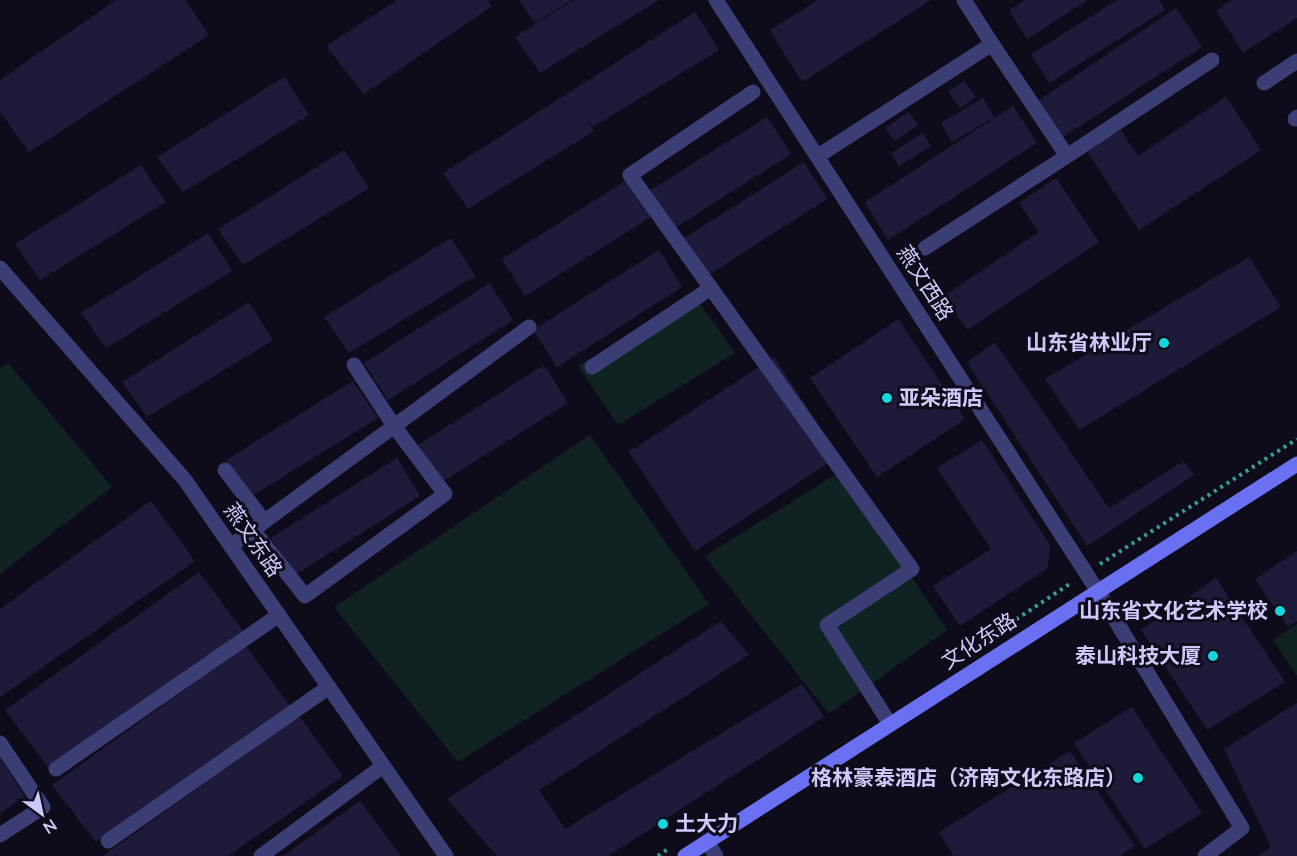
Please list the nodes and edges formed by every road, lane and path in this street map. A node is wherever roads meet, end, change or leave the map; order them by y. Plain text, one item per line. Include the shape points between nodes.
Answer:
1 (716, 0) edge
2 (964, 0) edge
3 (992, 44) junction
4 (1212, 60) dead end
5 (1297, 61) edge
6 (1264, 83) dead end
7 (753, 92) dead end
8 (818, 156) junction
9 (1067, 156) junction
10 (925, 248) dead end
11 (0, 268) edge
12 (711, 288) junction
13 (529, 327) dead end
14 (354, 365) dead end
15 (592, 367) dead end
16 (394, 426) junction
17 (1297, 464) edge
18 (225, 470) dead end
19 (258, 525) junction
20 (231, 546) junction
21 (1097, 590) junction
22 (279, 615) junction
23 (328, 687) junction
24 (890, 724) junction
25 (0, 743) edge
26 (383, 766) junction
27 (56, 769) dead end
28 (0, 836) edge
29 (108, 842) dead end
30 (707, 842) junction
31 (261, 856) edge
32 (446, 856) edge
33 (686, 856) edge
34 (716, 856) edge
35 (1205, 856) edge

1 - 8 street, 燕文西路
2 - 3 street
3 - 8 street
3 - 9 street
4 - 9 street
5 - 6 street
7 - 12 street via 630,175
8 - 21 street, 燕文西路
9 - 10 street
11 - 20 street, 燕文东路 via 185,480
12 - 15 street
12 - 24 street via 912,569 827,625
13 - 16 street
14 - 16 street
16 - 19 street
16 - 19 street via 445,494 427,508 305,596
17 - 21 main road, 文化东路
18 - 19 street
19 - 20 street
20 - 22 street, 燕文东路
21 - 24 main road, 文化东路
21 - 35 street, 燕文西路 via 1242,828
22 - 23 street, 燕文东路
22 - 27 street
23 - 26 street, 燕文东路
23 - 29 street
24 - 30 main road, 文化东路
25 - 28 street via 43,807
26 - 31 street
26 - 32 street, 燕文东路
30 - 33 main road, 文化东路
30 - 34 street

